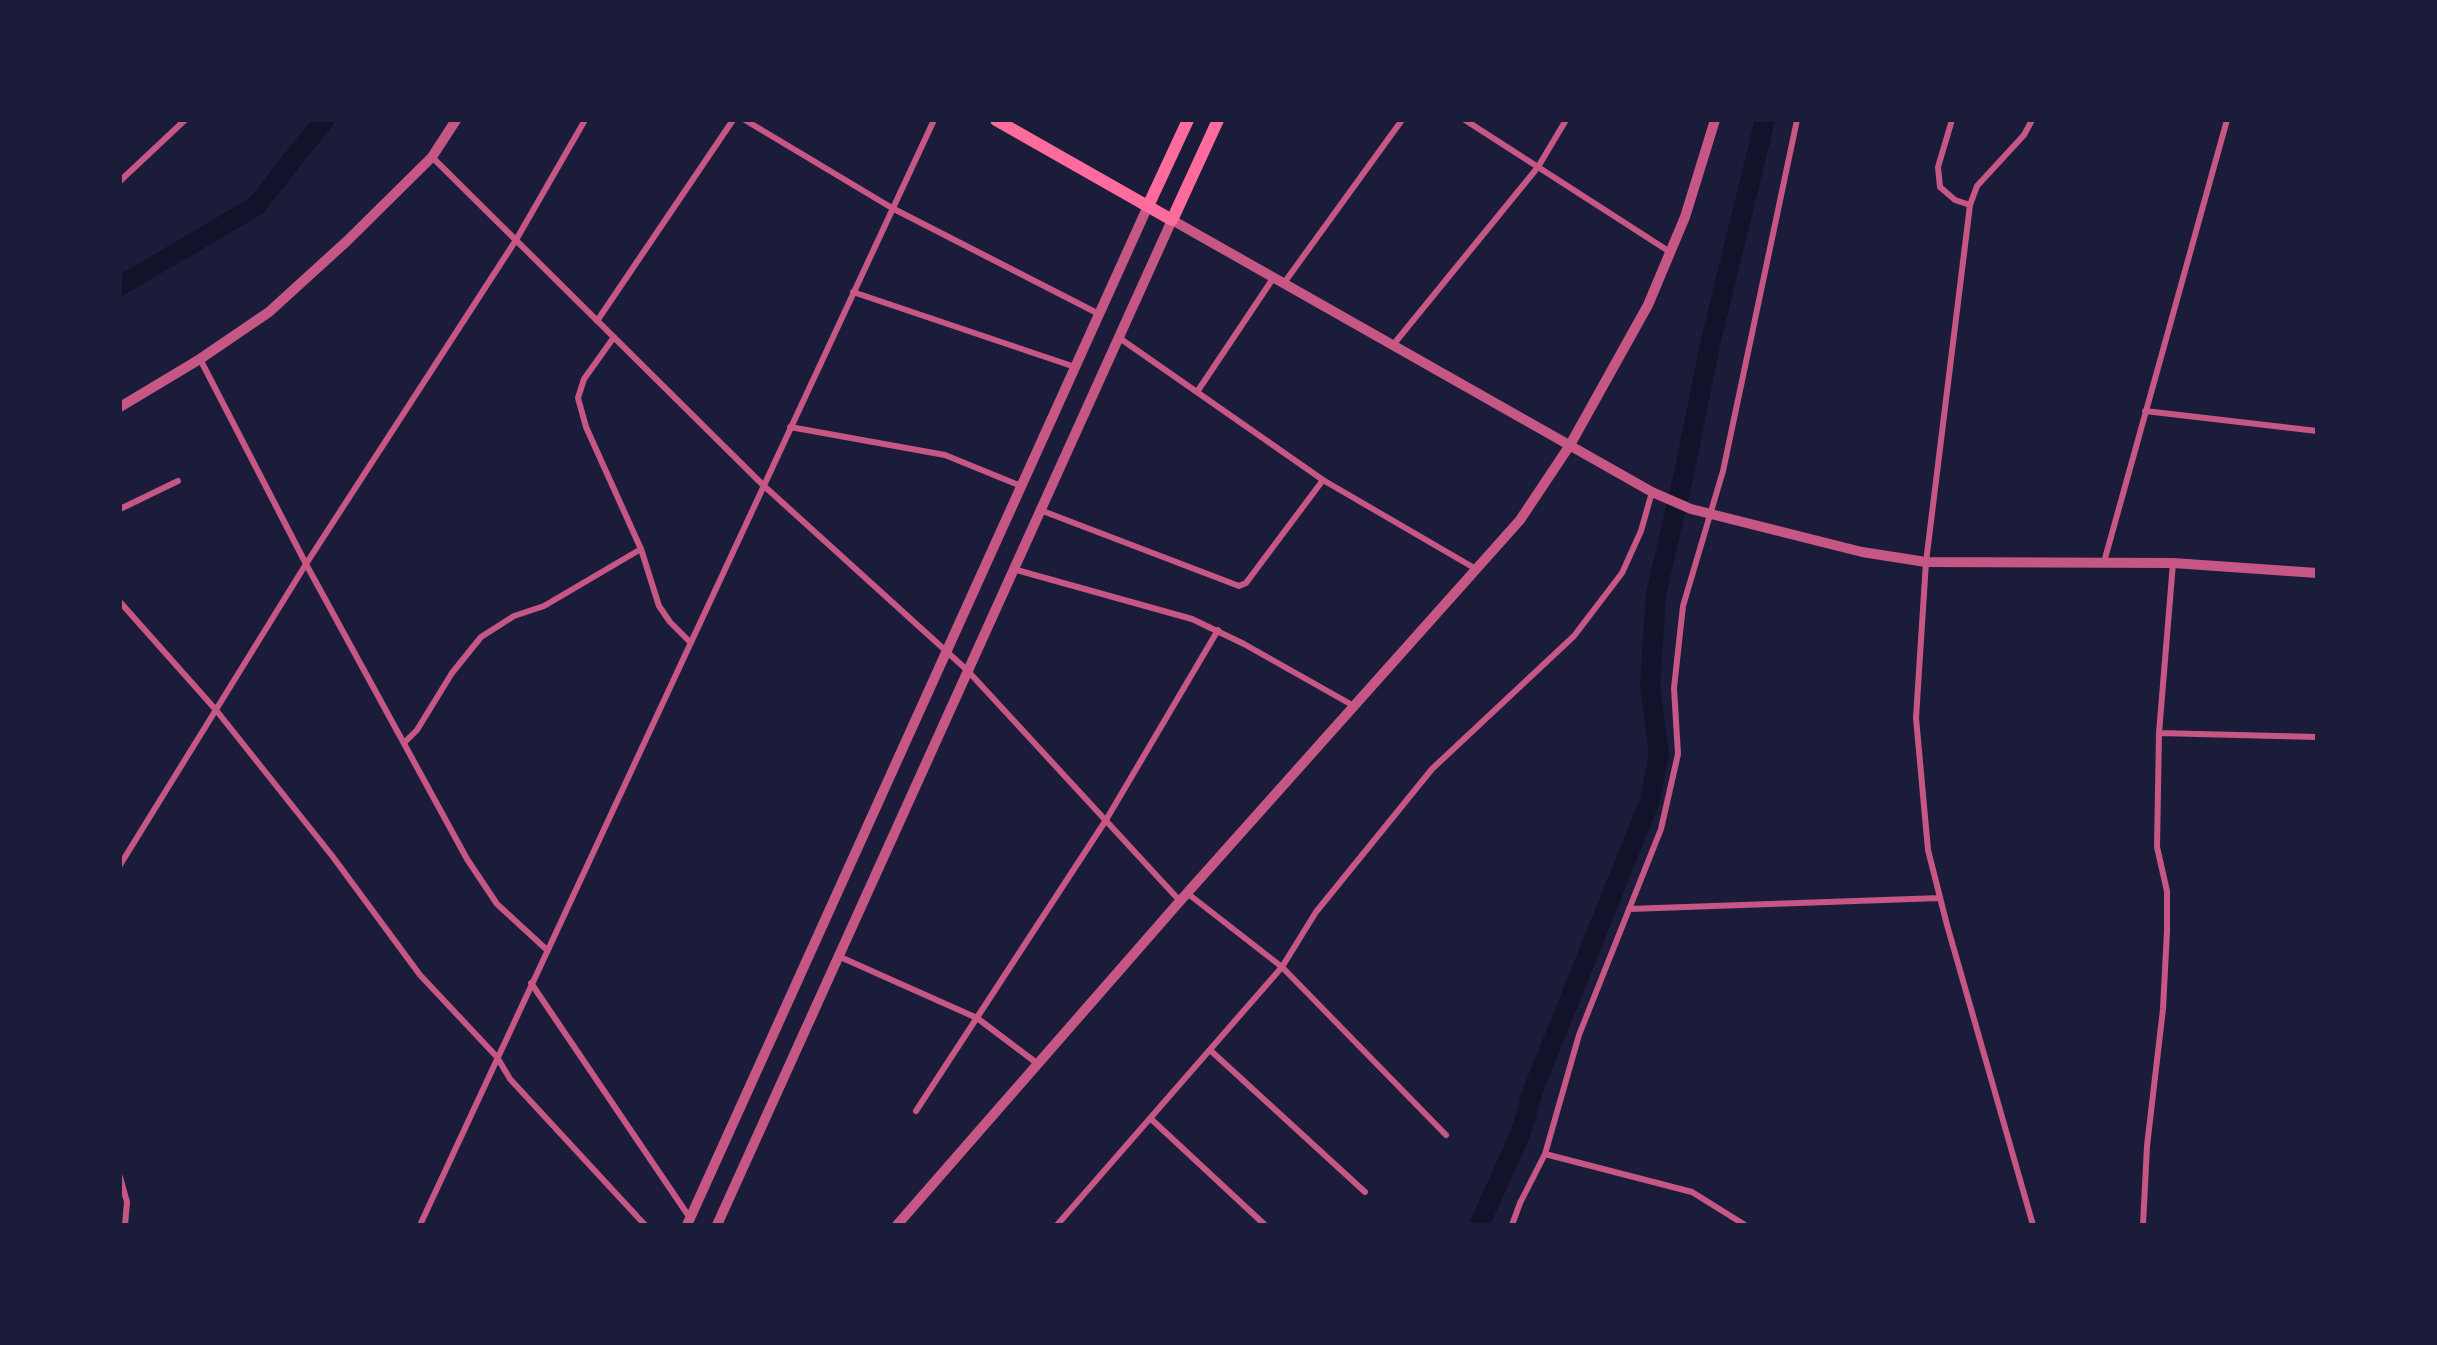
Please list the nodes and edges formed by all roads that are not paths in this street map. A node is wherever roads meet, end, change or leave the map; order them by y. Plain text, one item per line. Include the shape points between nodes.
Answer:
1 (184, 120) edge
2 (456, 120) edge
3 (585, 120) edge
4 (733, 120) edge
5 (745, 120) edge
6 (934, 120) edge
7 (996, 120) edge
8 (1188, 120) edge
9 (1218, 120) edge
10 (1402, 120) edge
11 (1465, 120) edge
12 (1566, 120) edge
13 (1715, 120) edge
14 (1797, 120) edge
15 (1952, 120) edge
16 (2032, 120) edge
17 (2227, 120) edge
18 (432, 157) junction
19 (1538, 167) junction
20 (120, 181) edge
21 (1970, 205) junction
22 (1148, 206) junction
23 (892, 208) junction
24 (1172, 219) junction
25 (516, 240) junction
26 (1670, 252) junction
27 (1274, 277) junction
28 (1284, 283) junction
29 (853, 292) junction
30 (1099, 314) junction
31 (597, 321) junction
32 (614, 337) junction
33 (1118, 337) junction
34 (1393, 345) junction
35 (200, 359) junction
36 (1075, 367) junction
37 (1197, 392) junction
38 (120, 407) edge
39 (2145, 411) junction
40 (790, 427) junction
41 (2317, 431) edge
42 (1570, 445) junction
43 (1323, 480) junction
44 (178, 481) dead end
45 (763, 485) junction
46 (1021, 486) junction
47 (1652, 492) junction
48 (120, 509) edge
49 (1040, 509) junction
50 (1711, 515) junction
51 (641, 549) junction
52 (1926, 562) junction
53 (2104, 562) junction
54 (2173, 563) junction
55 (306, 564) junction
56 (1013, 569) junction
57 (1476, 569) junction
58 (2317, 573) edge
59 (120, 602) edge
60 (1218, 630) junction
61 (690, 642) junction
62 (946, 651) junction
63 (967, 670) junction
64 (1354, 706) junction
65 (216, 710) junction
66 (2159, 733) junction
67 (2317, 737) edge
68 (404, 743) junction
69 (1106, 820) junction
70 (120, 865) edge
71 (1184, 897) junction
72 (1940, 898) junction
73 (1629, 909) junction
74 (547, 950) junction
75 (838, 956) junction
76 (1282, 967) junction
77 (531, 983) junction
78 (977, 1018) junction
79 (1210, 1050) junction
80 (497, 1057) junction
81 (1038, 1064) junction
82 (916, 1111) dead end
83 (1150, 1118) junction
84 (1446, 1135) dead end
85 (1545, 1154) junction
86 (120, 1177) edge
87 (1365, 1192) dead end
88 (688, 1222) edge
89 (125, 1225) edge
90 (420, 1225) edge
91 (645, 1225) edge
92 (717, 1225) edge
93 (897, 1225) edge
94 (1057, 1225) edge
95 (1265, 1225) edge
96 (1512, 1225) edge
97 (1745, 1225) edge
98 (2033, 1225) edge
99 (2143, 1225) edge

1 - 20 street
2 - 18 street
3 - 25 street
4 - 31 street
5 - 23 street
6 - 23 street
7 - 22 main road
8 - 22 main road
9 - 24 main road
10 - 28 street
11 - 19 street
12 - 19 street
13 - 26 street
14 - 50 street
15 - 21 street via 1938,167 1940,187 1955,200
16 - 21 street via 2024,135 1977,186
17 - 39 street
18 - 25 street
18 - 35 street via 269,312
19 - 26 street
19 - 34 street
21 - 52 street
22 - 24 main road
22 - 30 street
23 - 29 street
23 - 30 street
24 - 27 street
24 - 33 street
25 - 31 street
25 - 55 street
26 - 42 street via 1648,305
27 - 28 street
27 - 37 street
28 - 34 street
29 - 36 street
29 - 40 street
30 - 36 street
31 - 32 street
32 - 45 street
32 - 51 street via 584,378 578,398 586,427
33 - 37 street
33 - 49 street
34 - 42 street
35 - 38 street
35 - 55 street
36 - 46 street
37 - 43 street
39 - 41 street
39 - 53 street
40 - 45 street
40 - 46 street via 945,455
42 - 47 street
42 - 57 street via 1520,520
43 - 49 street via 1243,586
43 - 57 street
44 - 48 street
45 - 61 street
45 - 62 street
46 - 62 street
47 - 50 street
47 - 76 street via 1641,531 1622,573 1581,627 1431,769 1316,912
49 - 56 street
50 - 52 street via 1862,552
50 - 73 street via 1683,606 1674,688 1678,754 1661,829
51 - 61 street via 659,606
51 - 68 street via 544,606 514,616 481,637
52 - 53 street
52 - 72 street via 1916,718 1928,850
53 - 54 street
54 - 58 street
54 - 66 street
55 - 65 street
55 - 68 street
56 - 60 street via 1192,619
56 - 63 street
57 - 64 street
59 - 65 street
60 - 64 street
60 - 69 street
61 - 74 street
62 - 63 street
62 - 88 street
63 - 69 street
63 - 75 street
64 - 71 street
65 - 70 street
65 - 80 street via 333,857 420,975
66 - 67 street
66 - 99 street via 2157,847 2166,891 2167,931
68 - 74 street via 496,904
69 - 71 street
69 - 78 street
71 - 76 street
71 - 81 street
72 - 73 street
72 - 98 street
73 - 85 street via 1579,1035
74 - 77 street
75 - 78 street
75 - 92 street
76 - 79 street
76 - 84 street
77 - 80 street
77 - 88 street
78 - 81 street
78 - 82 street
79 - 83 street
79 - 87 street
80 - 90 street
80 - 91 street via 510,1079
81 - 93 street
83 - 94 street
83 - 95 street
85 - 96 street
85 - 97 street via 1692,1192
86 - 89 street via 127,1202

